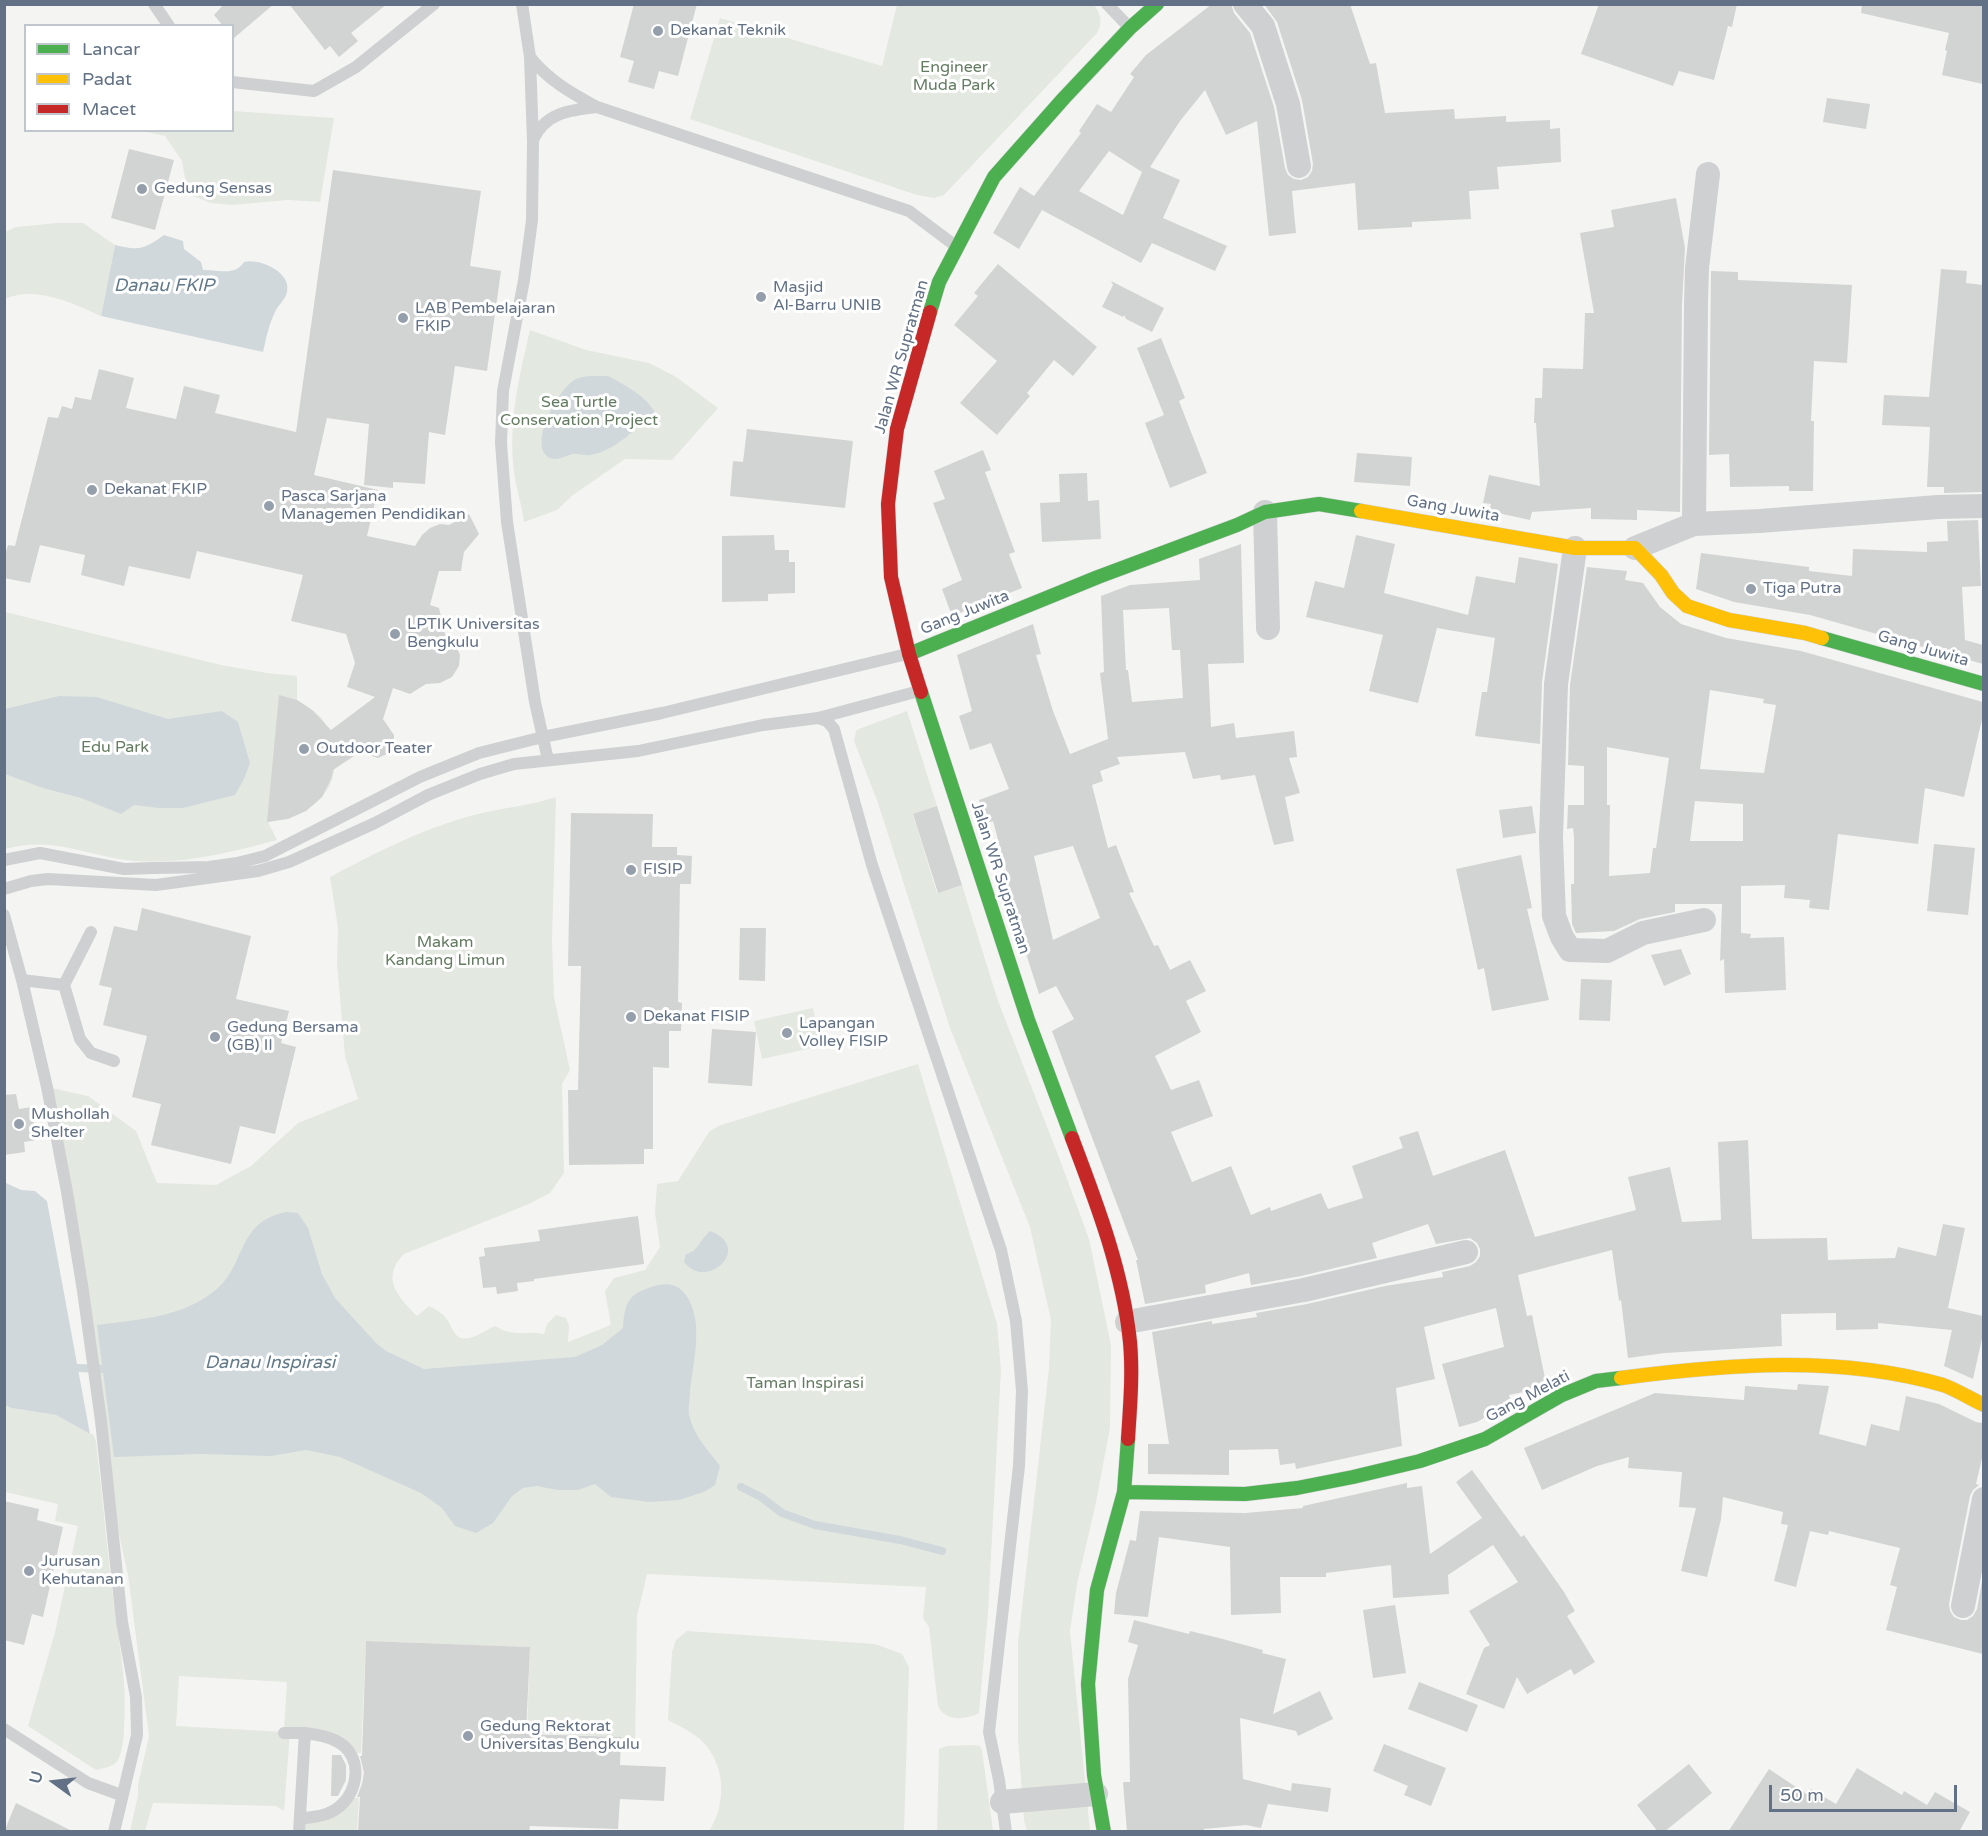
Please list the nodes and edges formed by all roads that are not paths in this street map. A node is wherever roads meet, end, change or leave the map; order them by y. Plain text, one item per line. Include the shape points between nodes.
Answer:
1 (154, 4) edge
2 (434, 4) edge
3 (522, 4) edge
4 (1107, 4) edge
5 (1157, 4) edge
6 (1245, 4) edge
7 (1134, 19) junction
8 (168, 24) edge
9 (530, 57) junction
10 (234, 82) edge
11 (597, 107) junction
12 (533, 141) junction
13 (1299, 166) dead end
14 (1708, 174) dead end
15 (957, 247) junction
16 (1983, 506) edge
17 (1265, 512) junction
18 (1694, 524) junction
19 (1575, 548) junction
20 (1635, 548) junction
21 (1268, 628) dead end
22 (909, 654) junction
23 (1983, 684) edge
24 (921, 690) junction
25 (818, 718) junction
26 (543, 737) junction
27 (548, 760) junction
28 (4, 860) edge
29 (4, 889) edge
30 (4, 915) edge
31 (1704, 920) dead end
32 (91, 932) dead end
33 (22, 980) junction
34 (64, 985) junction
35 (114, 1061) dead end
36 (1466, 1252) dead end
37 (1127, 1322) junction
38 (1983, 1405) edge
39 (1124, 1492) junction
40 (1983, 1499) edge
41 (1964, 1606) dead end
42 (4, 1729) edge
43 (284, 1733) dead end
44 (305, 1733) junction
45 (1096, 1794) junction
46 (121, 1795) junction
47 (1002, 1802) junction
48 (299, 1825) edge
49 (114, 1832) edge
50 (1006, 1832) edge
51 (1104, 1832) edge

1 - 8 lane
2 - 10 lane via 356,67 315,91
3 - 9 lane
4 - 7 lane
5 - 7 main road, Jalan WR Supratman
6 - 13 street via 1263,26 1288,104
7 - 15 main road, Jalan WR Supratman via 994,177
9 - 11 lane via 557,84
9 - 12 lane
11 - 12 lane via 571,111 547,121 538,128
11 - 15 lane via 909,211
12 - 26 lane via 532,220 503,391 501,443 507,522
14 - 18 street via 1697,268
15 - 22 main road, Jalan WR Supratman via 939,282 895,440 888,546
16 - 18 street
17 - 19 main road, Gang Juwita via 1319,504
17 - 21 street
17 - 22 main road, Gang Juwita
18 - 20 street
19 - 20 main road, Gang Juwita
19 - 31 street via 1556,684 1551,838 1554,916 1570,950 1607,951 1643,933
20 - 23 main road, Gang Juwita via 1687,606 1730,620 1805,633
22 - 24 main road, Jalan WR Supratman
22 - 26 lane
24 - 25 lane
24 - 37 main road, Jalan WR Supratman via 1028,1020 1106,1229
25 - 27 lane via 763,725 638,751
25 - 47 lane via 834,729 872,865 1001,1250 1016,1321 1022,1391 1019,1466 989,1731
26 - 27 lane
26 - 28 lane via 478,753 420,777 265,856 237,863 124,868 40,853
27 - 29 lane via 480,774 289,862 258,871 156,885 48,879
30 - 33 lane
32 - 34 lane
33 - 34 lane
33 - 46 lane via 47,1087 83,1291 122,1622 136,1697 137,1735
34 - 35 lane via 80,1039 91,1053
36 - 37 street via 1304,1290
37 - 39 main road, Jalan WR Supratman via 1131,1398
38 - 39 main road, Gang Melati via 1945,1386 1846,1369 1787,1364 1666,1372 1596,1381 1562,1395 1485,1439 1420,1461 1353,1477 1245,1494
39 - 45 main road, Jalan WR Supratman via 1097,1590 1089,1673
40 - 41 street
42 - 46 lane via 88,1784
43 - 44 lane
44 - 48 lane
44 - 48 lane via 332,1738 343,1746 350,1754 355,1783 350,1797 341,1806
45 - 47 street
45 - 51 main road, Jalan WR Supratman
46 - 49 lane
47 - 50 lane

